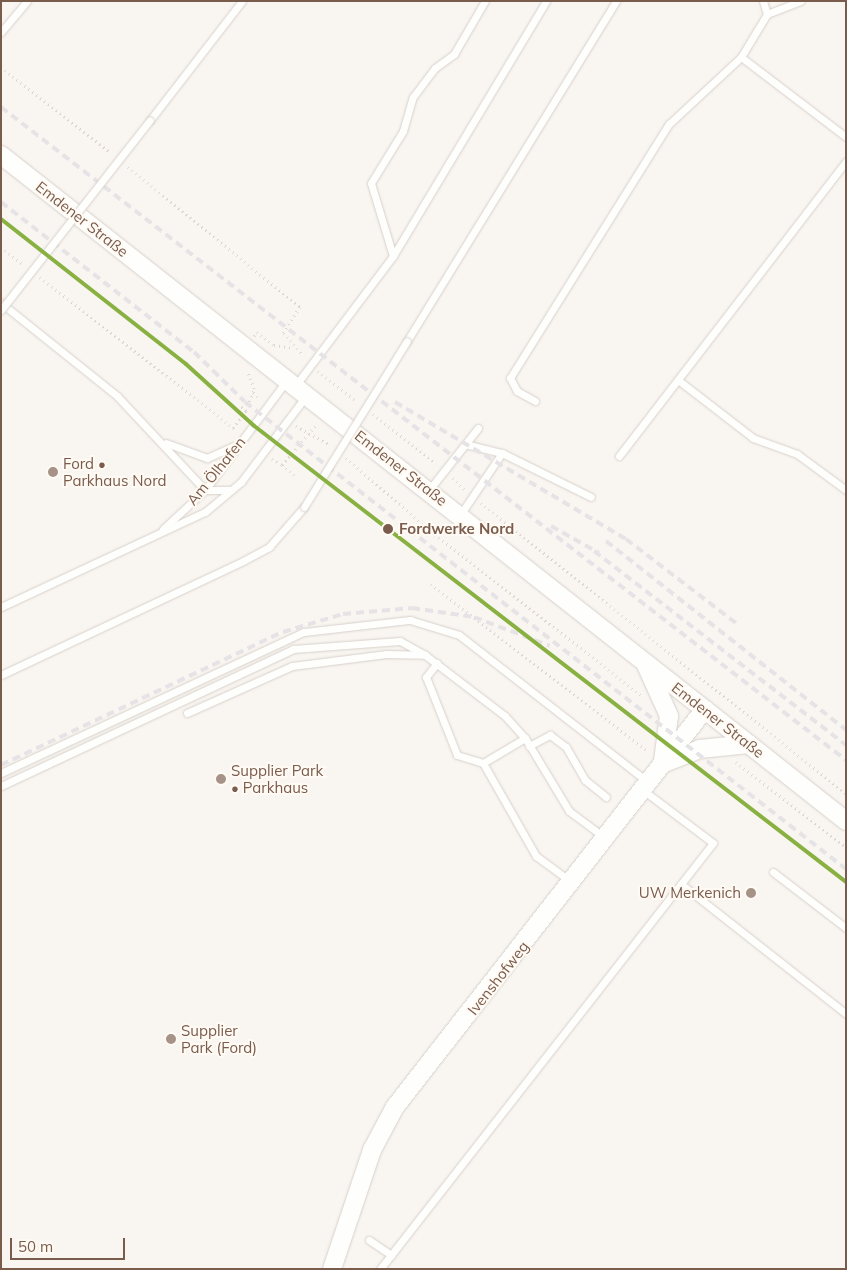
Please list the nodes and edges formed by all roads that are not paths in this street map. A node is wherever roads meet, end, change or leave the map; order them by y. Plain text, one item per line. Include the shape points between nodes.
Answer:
1 (27, 1) edge
2 (242, 1) edge
3 (485, 1) edge
4 (546, 1) edge
5 (616, 1) edge
6 (763, 1) edge
7 (801, 1) edge
8 (767, 14) junction
9 (1, 32) edge
10 (741, 57) junction
11 (846, 137) edge
12 (1, 155) edge
13 (846, 161) edge
14 (393, 256) junction
15 (1, 303) edge
16 (1, 310) edge
17 (678, 380) junction
18 (296, 387) junction
19 (534, 401) dead end
20 (478, 428) dead end
21 (244, 437) junction
22 (159, 439) junction
23 (465, 444) junction
24 (502, 453) junction
25 (619, 456) dead end
26 (233, 489) junction
27 (205, 490) junction
28 (429, 490) junction
29 (846, 490) edge
30 (591, 496) dead end
31 (460, 514) junction
32 (159, 533) junction
33 (1, 606) edge
34 (425, 655) junction
35 (645, 662) junction
36 (437, 663) junction
37 (1, 675) edge
38 (705, 709) junction
39 (188, 713) dead end
40 (525, 738) junction
41 (749, 744) junction
42 (530, 746) junction
43 (655, 760) junction
44 (483, 762) junction
45 (1, 773) edge
46 (1, 786) edge
47 (646, 786) junction
48 (606, 797) dead end
49 (846, 820) edge
50 (606, 838) junction
51 (773, 872) dead end
52 (572, 883) junction
53 (681, 884) junction
54 (846, 928) edge
55 (846, 1014) edge
56 (369, 1240) dead end
57 (391, 1255) junction
58 (332, 1269) edge
59 (380, 1269) edge

1 - 9 lane
2 - 16 lane, bridge
3 - 14 lane via 454,54 434,68 413,97 402,131 371,183
4 - 14 lane
5 - 37 lane, bridge via 304,507 269,546
6 - 8 lane
7 - 8 lane
8 - 10 lane
10 - 11 lane
10 - 19 lane via 669,124 520,360 510,378 517,391
12 - 18 street, Emdener Straße
13 - 17 lane
14 - 18 lane
15 - 22 lane via 117,396
17 - 25 lane
17 - 29 lane via 753,438 797,454
18 - 21 lane, Am Ölhafen
18 - 26 lane, Am Ölhafen via 262,452
18 - 28 street, Emdener Straße
20 - 23 lane
21 - 22 lane via 229,450 208,458 180,451
21 - 27 lane, Am Ölhafen
22 - 27 lane
23 - 24 lane
23 - 28 lane
24 - 30 lane
24 - 31 lane
26 - 27 lane
26 - 32 lane, Am Ölhafen via 205,512
27 - 32 lane, Am Ölhafen
28 - 31 street, Emdener Straße
31 - 35 street, Emdener Straße
32 - 33 lane, Am Ölhafen
34 - 36 lane
34 - 39 lane via 386,654 292,666
34 - 46 lane via 400,641 293,649
35 - 38 street, Emdener Straße
35 - 43 street via 669,716
36 - 40 lane via 505,716
36 - 44 lane via 426,677 457,755
38 - 41 street, Emdener Straße
38 - 43 street, Ivenshofweg
40 - 42 lane
40 - 44 lane
41 - 43 street via 715,746
41 - 49 street, Emdener Straße
42 - 48 lane via 550,735 566,747 585,780
42 - 50 lane via 569,811
43 - 47 street, Ivenshofweg
44 - 52 lane via 536,856
45 - 47 lane via 304,632 410,620 460,635
47 - 50 street, Ivenshofweg
47 - 53 lane via 713,843
50 - 52 street, Ivenshofweg
51 - 54 lane
52 - 58 street, Ivenshofweg via 395,1107 372,1150
53 - 55 lane
53 - 57 lane
56 - 57 lane
57 - 59 lane

